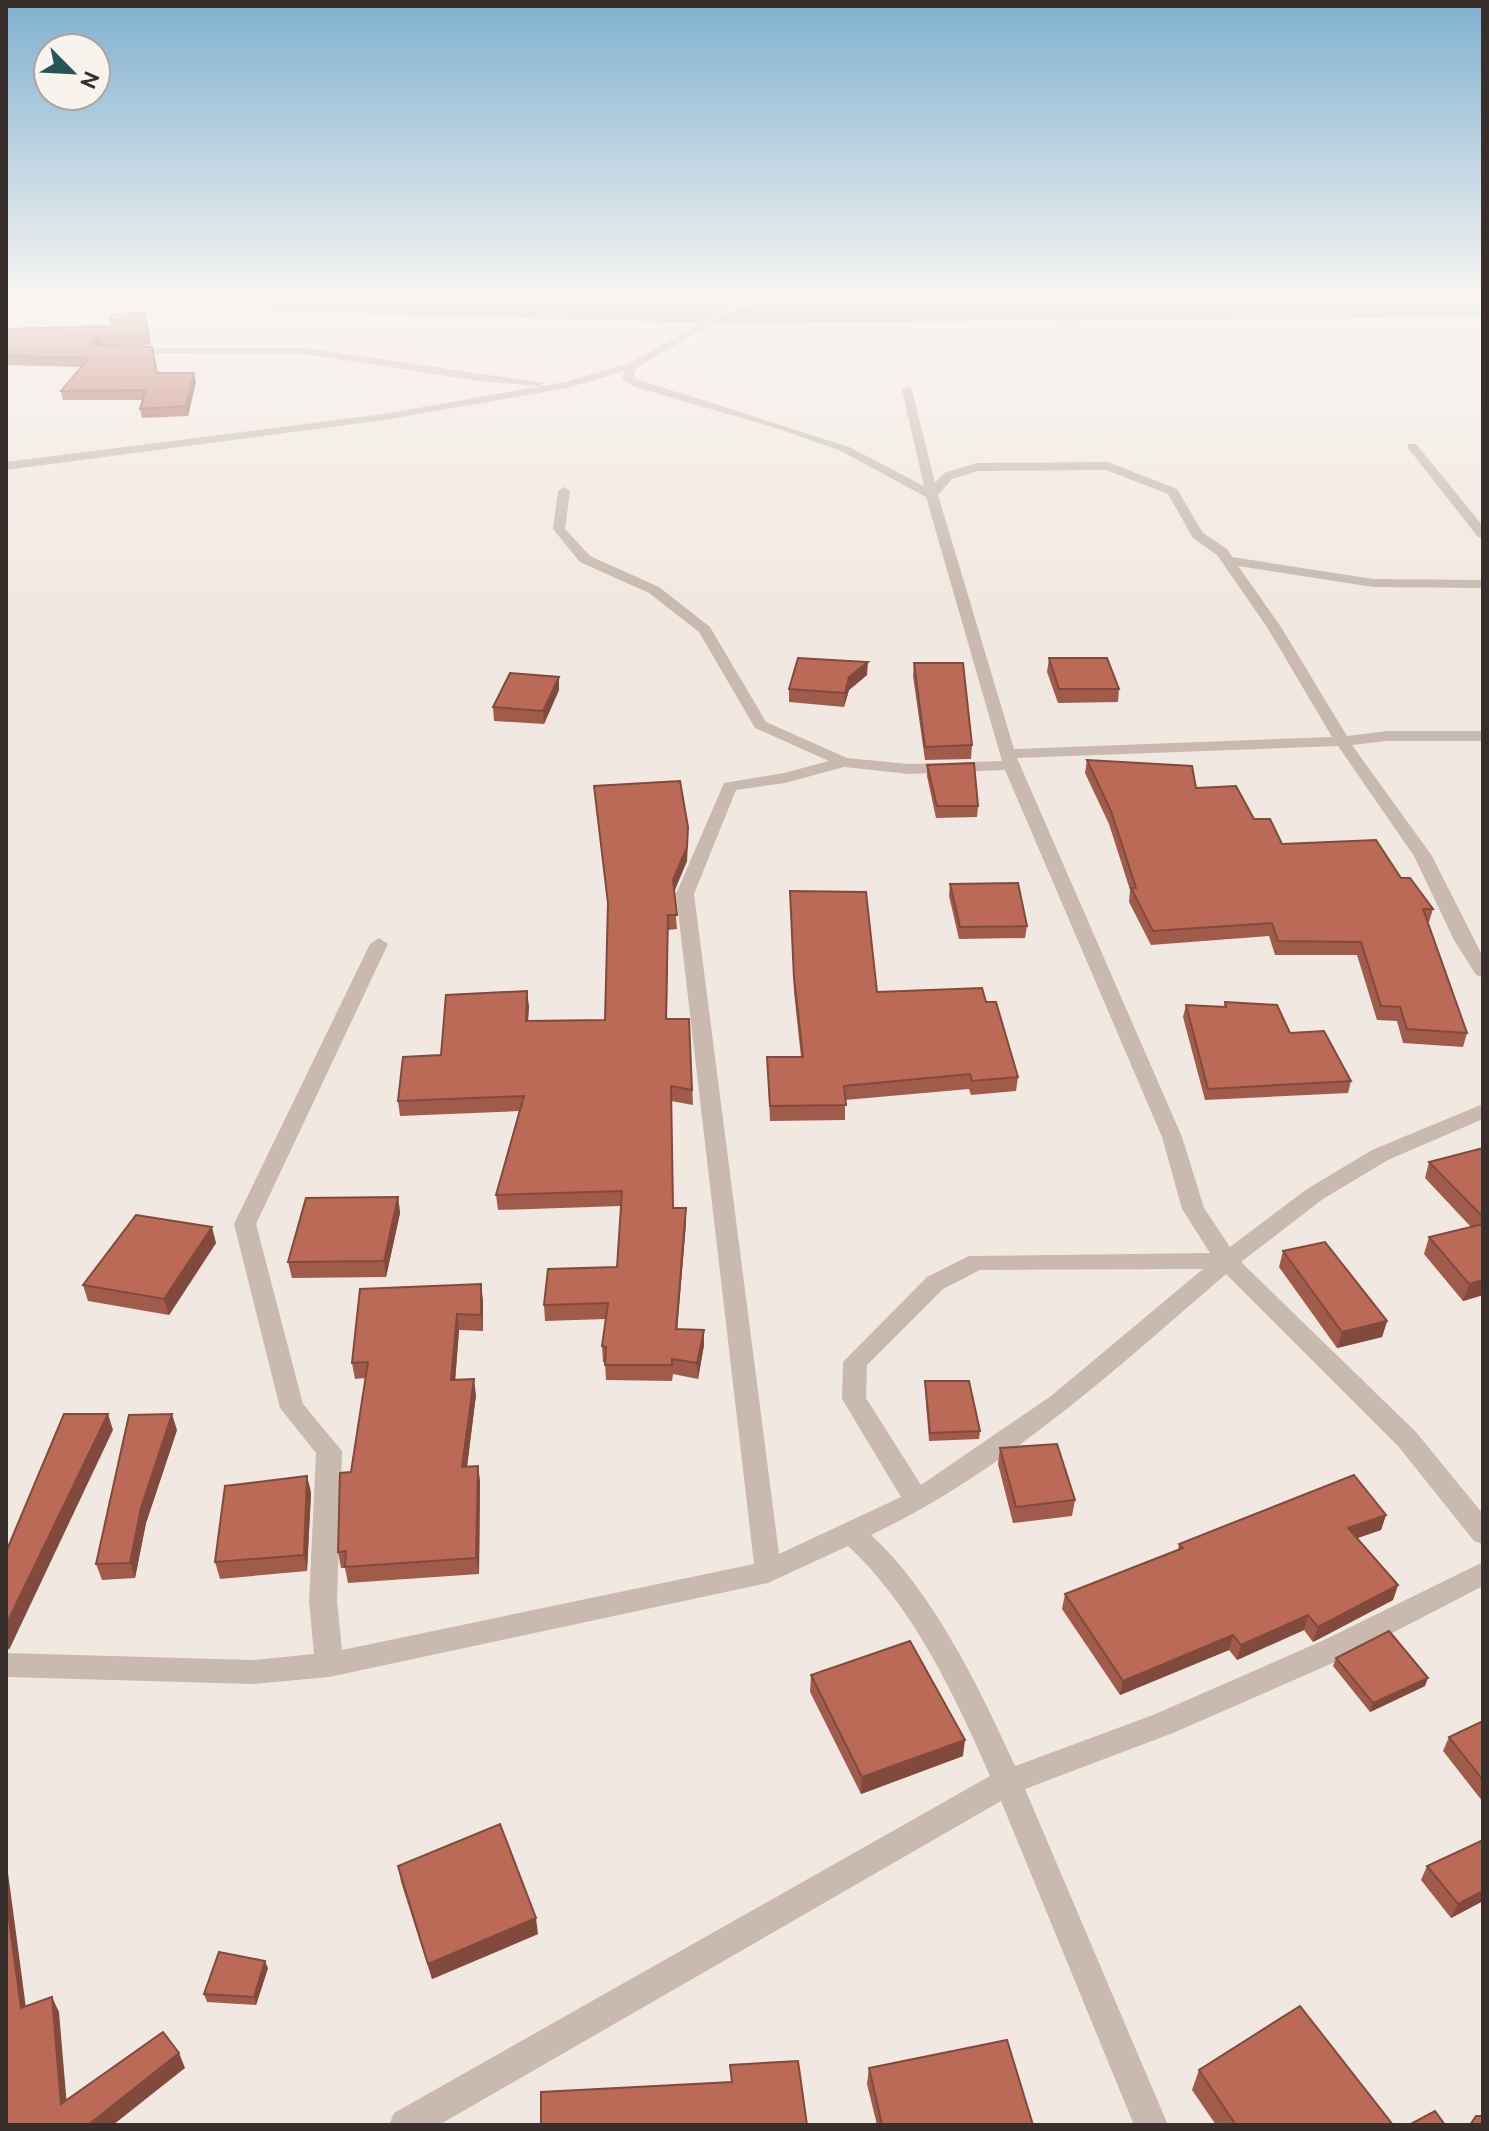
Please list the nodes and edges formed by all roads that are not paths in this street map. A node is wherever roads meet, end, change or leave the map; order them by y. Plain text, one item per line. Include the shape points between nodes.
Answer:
1 (484, 399) edge
2 (689, 399) edge
3 (909, 399) edge
4 (1412, 446) dead end
5 (6, 466) edge
6 (564, 491) dead end
7 (932, 495) junction
8 (1483, 534) edge
9 (1227, 560) junction
10 (1483, 584) edge
11 (1483, 736) edge
12 (1342, 741) junction
13 (1010, 759) junction
14 (844, 762) junction
15 (379, 944) dead end
16 (1483, 971) edge
17 (1483, 1111) edge
18 (1227, 1261) junction
19 (917, 1501) junction
20 (851, 1533) junction
21 (1483, 1533) edge
22 (768, 1572) junction
23 (1483, 1573) edge
24 (6, 1665) edge
25 (329, 1665) junction
26 (1007, 1782) junction
27 (406, 2125) edge
28 (1151, 2125) edge

1 - 5 street
2 - 7 street via 845,449
3 - 7 street
4 - 8 street
6 - 14 street via 559,529 585,559 654,590 705,630 760,725
7 - 9 street via 948,476 977,467 1108,466 1173,492 1198,535
7 - 13 street
9 - 10 street via 1373,583
9 - 12 street
11 - 12 street
12 - 13 street
12 - 16 street via 1423,856
13 - 14 street via 909,769
13 - 18 street via 1172,1137 1193,1209
14 - 22 street via 730,786 685,894
15 - 25 street via 245,1224 292,1408 329,1451 323,1601
17 - 18 street via 1380,1155 1315,1194
18 - 19 street via 1060,1403
18 - 19 street via 977,1262 935,1283 855,1362 854,1399
18 - 21 street via 1407,1439
19 - 20 street
20 - 22 street
20 - 26 street via 886,1565 965,1687
22 - 25 street
23 - 26 street via 1318,1656 1163,1724
24 - 25 street via 253,1672
26 - 27 street
26 - 28 street

